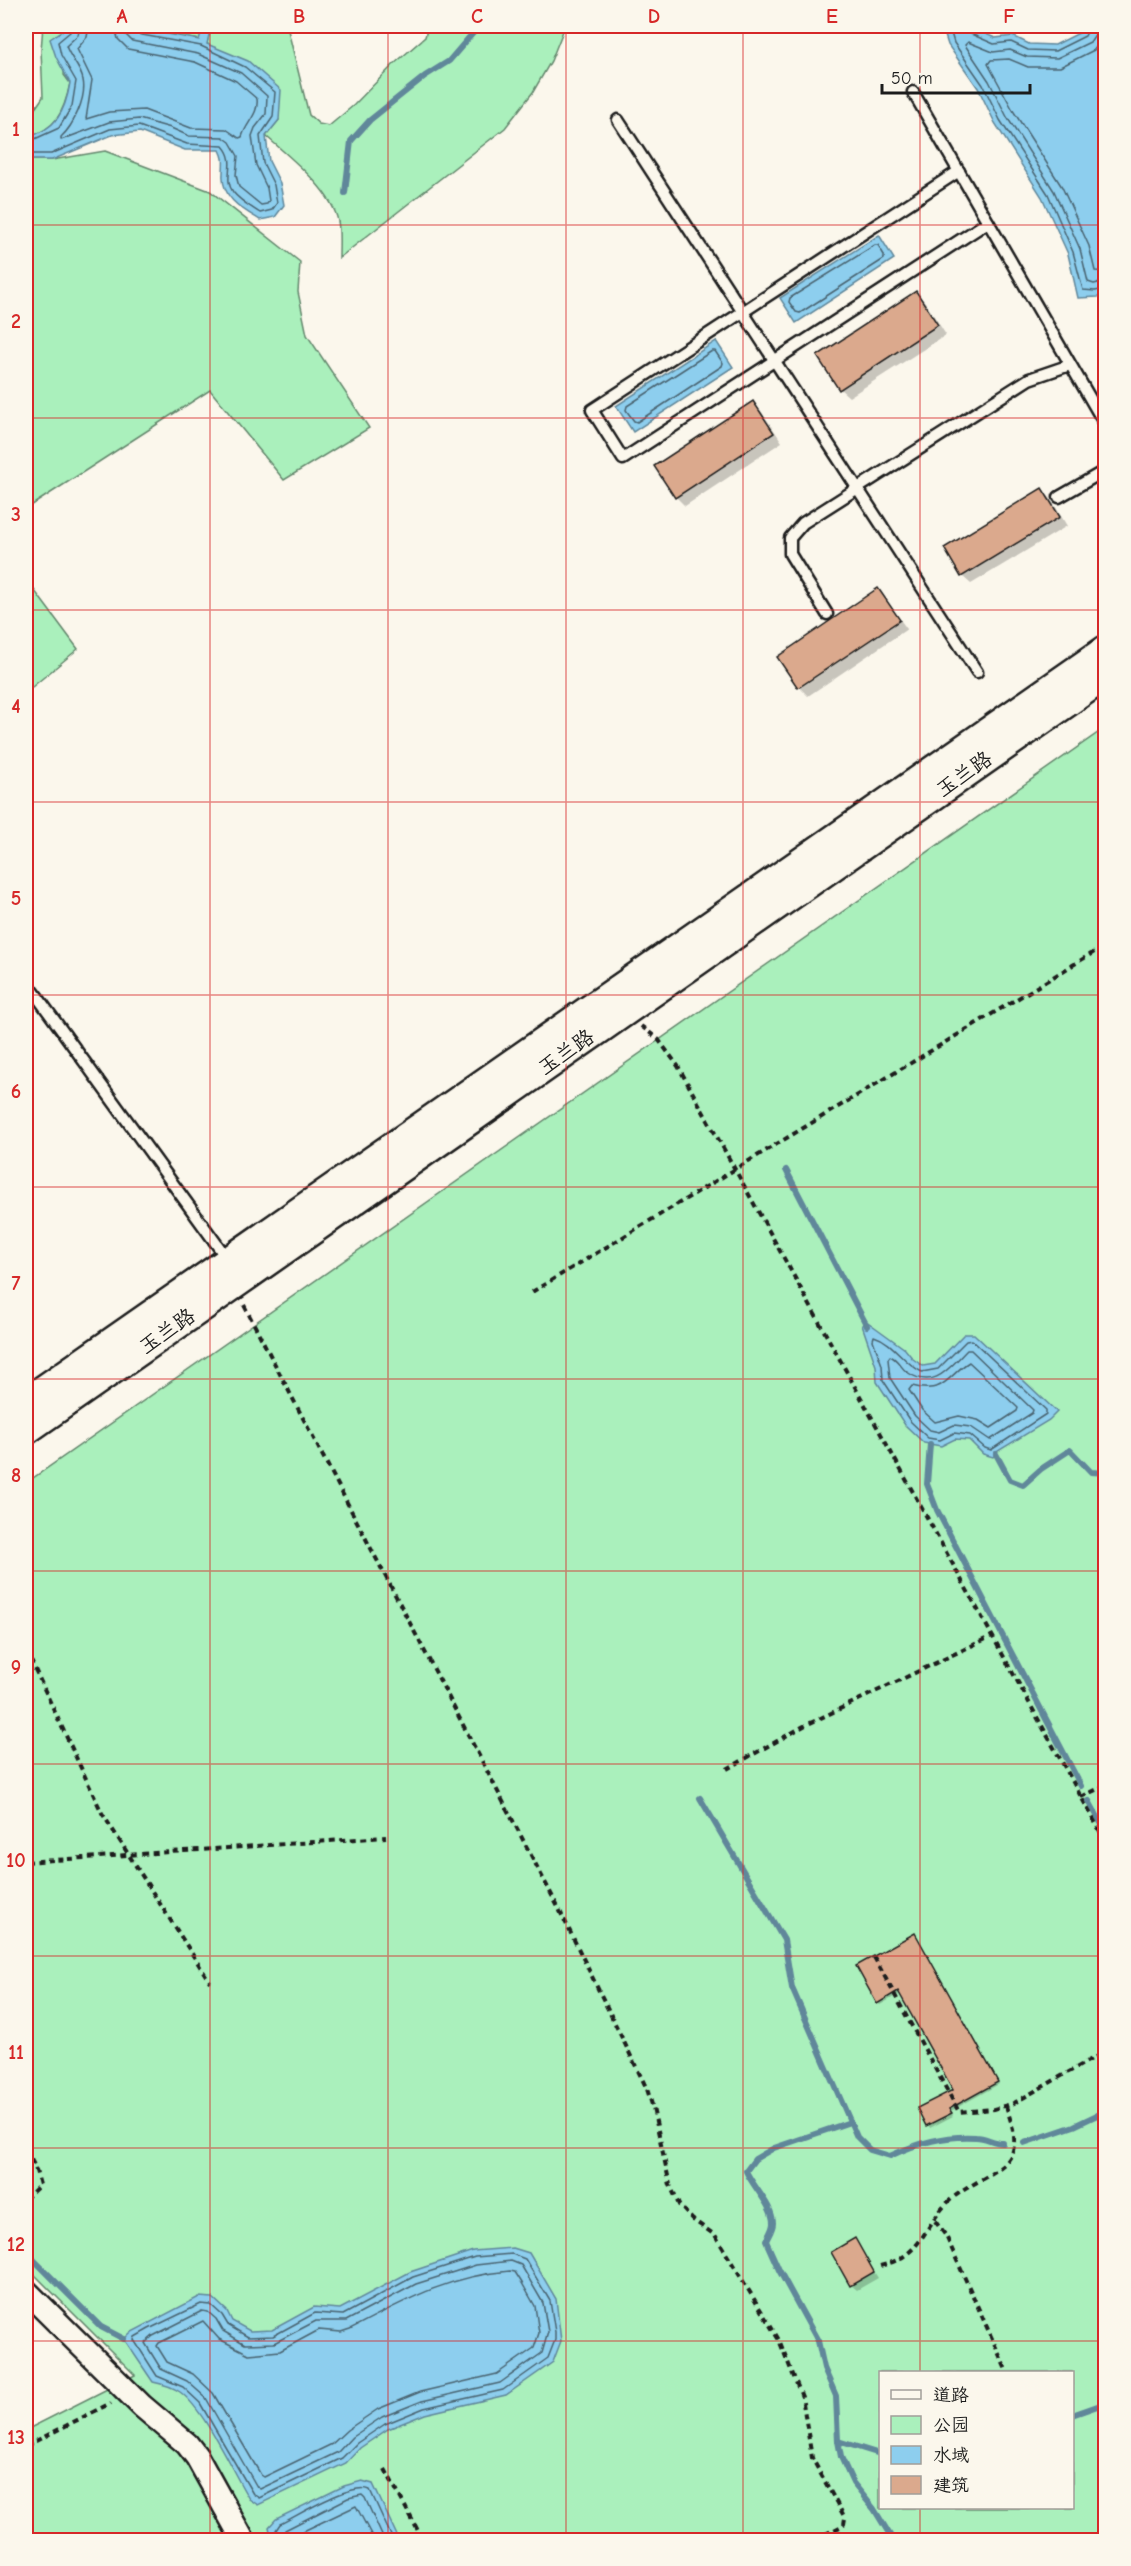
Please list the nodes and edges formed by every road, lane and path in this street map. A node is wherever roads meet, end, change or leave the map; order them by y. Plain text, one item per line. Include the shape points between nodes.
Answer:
1 (914, 92) dead end
2 (618, 120) dead end
3 (959, 171) junction
4 (988, 222) junction
5 (742, 312) junction
6 (775, 361) junction
7 (1070, 365) junction
8 (1106, 426) edge
9 (1106, 470) edge
10 (858, 488) junction
11 (1059, 497) dead end
12 (827, 614) dead end
13 (1106, 650) edge
14 (977, 672) dead end
15 (1106, 675) edge
16 (1106, 945) edge
17 (26, 981) edge
18 (622, 1013) junction
19 (735, 1168) junction
20 (229, 1274) junction
21 (532, 1292) dead end
22 (26, 1402) edge
23 (26, 1430) edge
24 (992, 1636) junction
25 (26, 1650) edge
26 (727, 1769) dead end
27 (1106, 1785) edge
28 (1081, 1797) junction
29 (386, 1837) dead end
30 (1106, 1842) edge
31 (127, 1855) junction
32 (26, 1862) edge
33 (874, 1957) dead end
34 (210, 1982) dead end
35 (1106, 2051) edge
36 (1006, 2106) junction
37 (26, 2150) edge
38 (26, 2198) edge
39 (935, 2221) junction
40 (880, 2266) dead end
41 (26, 2291) edge
42 (1006, 2371) edge
43 (130, 2394) junction
44 (26, 2446) edge
45 (386, 2469) dead end
46 (243, 2541) edge
47 (423, 2541) edge
48 (813, 2541) edge

1 - 3 lane
2 - 5 lane
3 - 4 lane
3 - 5 lane
4 - 6 lane
4 - 7 lane
5 - 6 lane
5 - 6 lane via 592,410 623,459
6 - 10 lane
7 - 8 lane
7 - 10 lane via 1029,379
9 - 11 lane
10 - 12 lane via 803,523 790,538 790,554
10 - 14 lane
13 - 20 street, 玉兰路
15 - 18 street, 玉兰路
16 - 19 path
17 - 20 lane via 223,1254
18 - 19 path via 658,1039 678,1066
18 - 20 street, 玉兰路
19 - 21 path
19 - 24 path
20 - 22 street, 玉兰路
20 - 23 street, 玉兰路
20 - 48 path via 558,1907 647,2089 670,2185 679,2205 716,2235 790,2364 802,2397 812,2458 845,2518 840,2527
24 - 26 path via 804,1726
24 - 28 path
25 - 31 path via 102,1813
27 - 28 path
28 - 30 path
29 - 31 path
31 - 32 path
31 - 34 path
33 - 36 path via 959,2112
35 - 36 path
36 - 39 path via 1013,2129 1008,2160 948,2202
37 - 38 path via 40,2185
39 - 40 path via 903,2259
39 - 42 path via 946,2236
41 - 43 street
43 - 44 path
43 - 46 street via 197,2457
45 - 47 path

